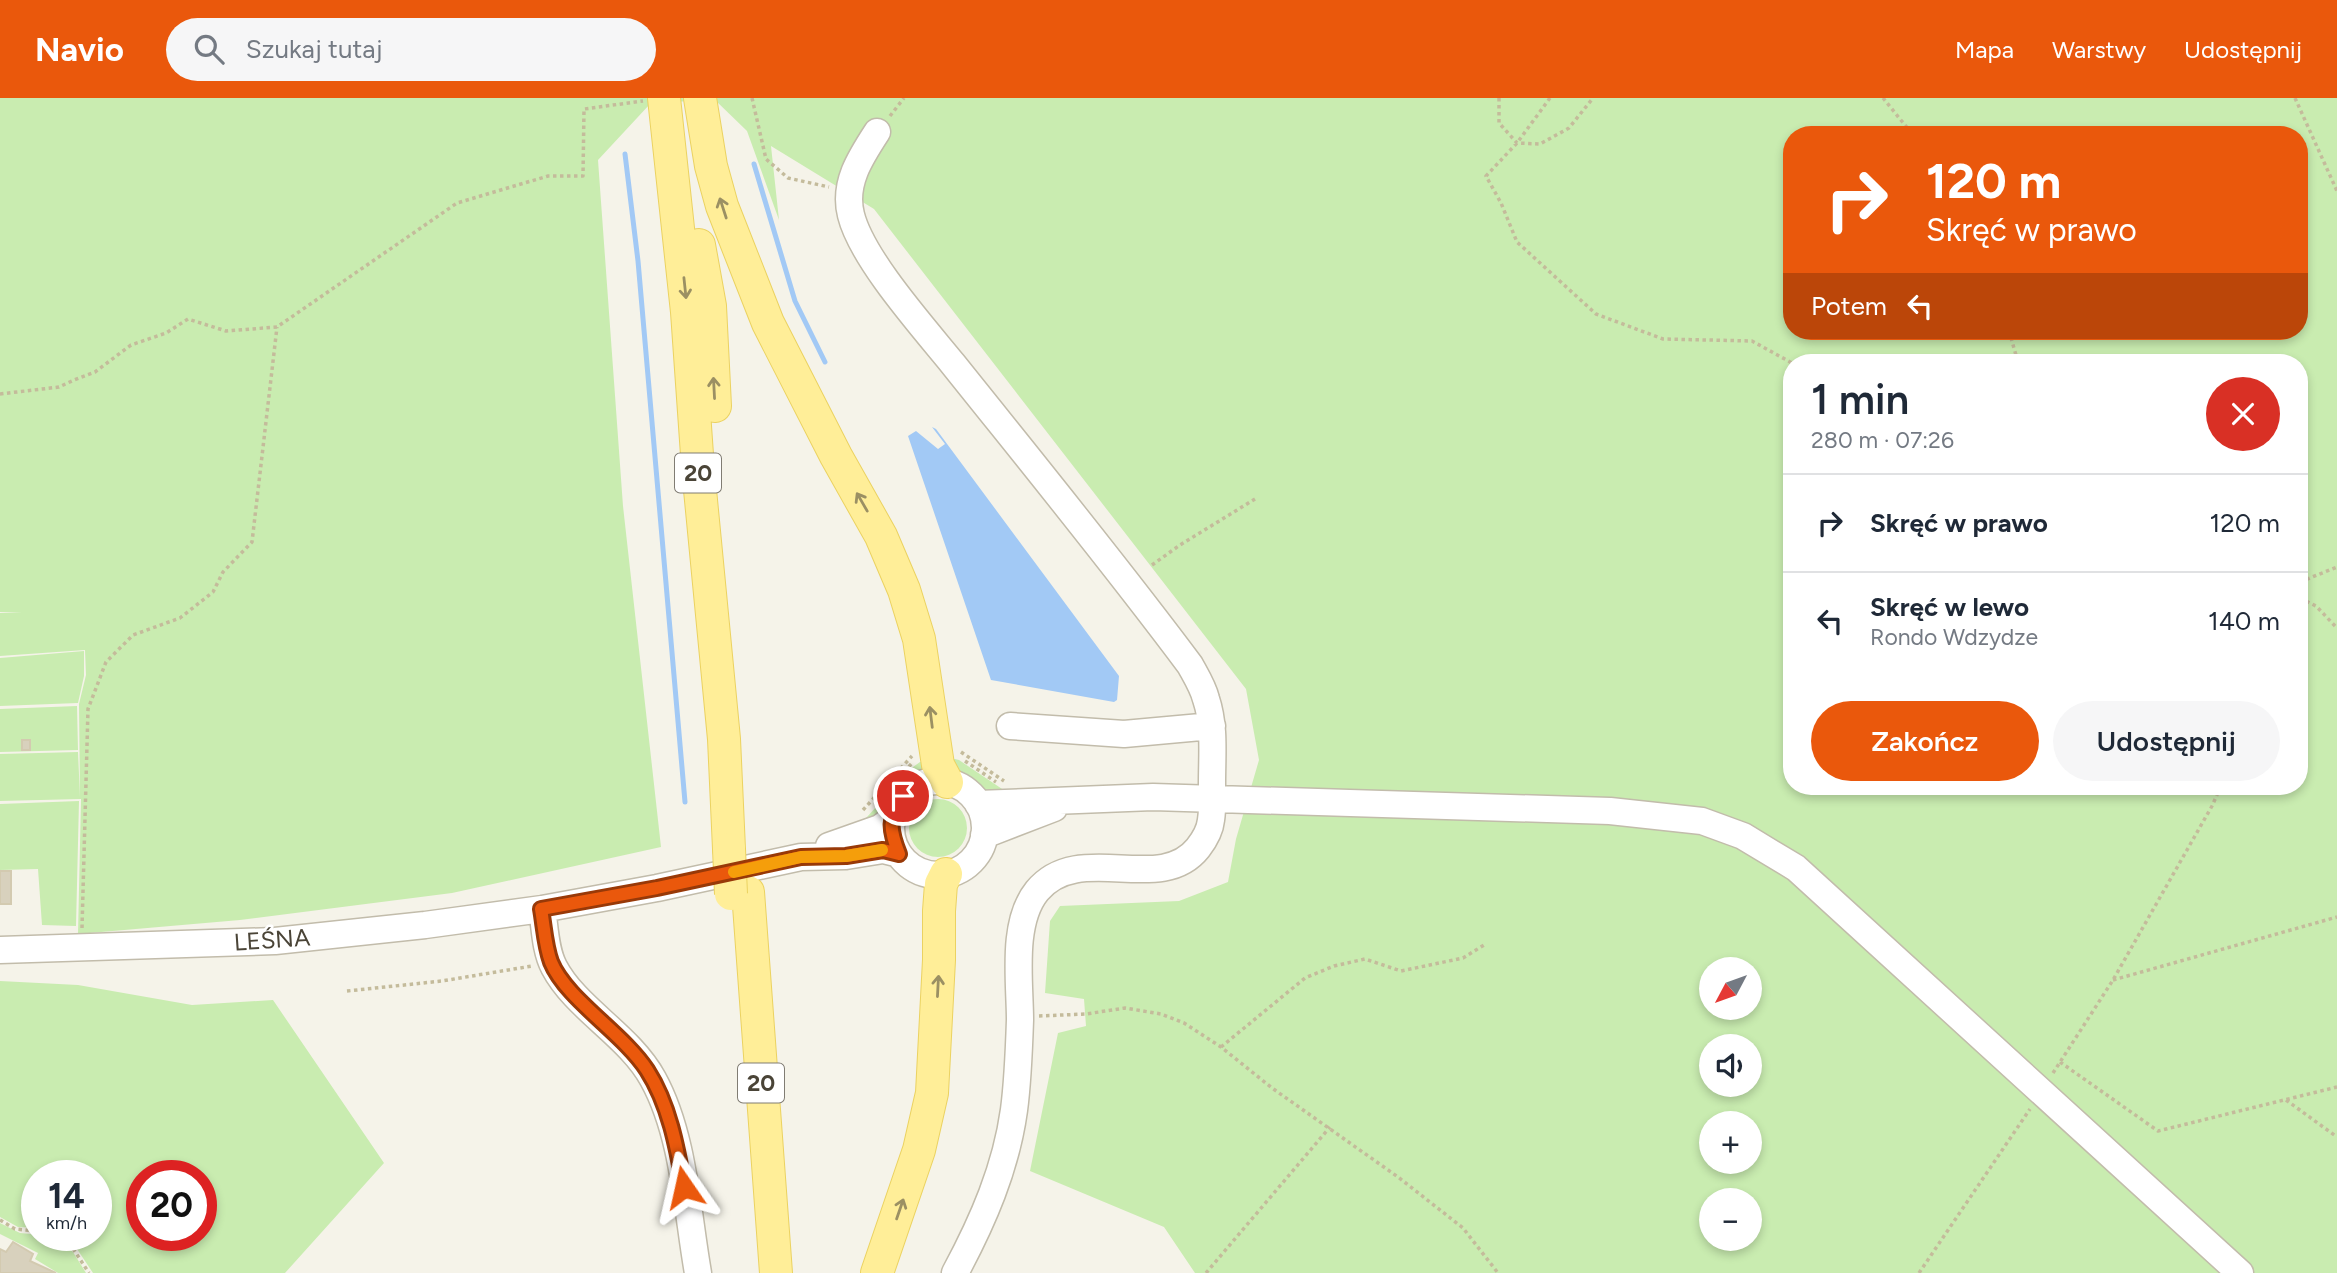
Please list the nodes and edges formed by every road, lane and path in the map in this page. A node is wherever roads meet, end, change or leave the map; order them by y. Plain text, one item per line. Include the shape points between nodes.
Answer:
1 (683, 98) edge
2 (700, 98) edge
3 (752, 98) edge
4 (1499, 98) edge
5 (1550, 98) edge
6 (1593, 98) edge
7 (1882, 98) edge
8 (2295, 98) edge
9 (658, 99) edge
10 (1905, 126) edge
11 (2308, 126) edge
12 (2308, 127) edge
13 (877, 132) dead end
14 (1517, 143) junction
15 (848, 191) junction
16 (2337, 191) edge
17 (277, 327) junction
18 (1783, 358) edge
19 (0, 394) edge
20 (1255, 499) dead end
21 (1152, 565) dead end
22 (2337, 565) edge
23 (2308, 579) edge
24 (2308, 602) edge
25 (2337, 628) edge
26 (1010, 726) dead end
27 (1212, 726) junction
28 (957, 750) dead end
29 (947, 782) junction
30 (1010, 784) dead end
31 (2217, 795) edge
32 (1212, 798) junction
33 (1072, 802) junction
34 (978, 804) junction
35 (891, 820) junction
36 (984, 835) junction
37 (737, 848) junction
38 (899, 854) junction
39 (801, 857) junction
40 (946, 874) junction
41 (740, 893) junction
42 (541, 909) junction
43 (2337, 917) edge
44 (82, 936) dead end
45 (1484, 945) dead end
46 (0, 950) edge
47 (550, 959) junction
48 (2113, 980) junction
49 (347, 990) dead end
50 (1020, 1017) junction
51 (1221, 1047) junction
52 (2060, 1062) junction
53 (2337, 1087) edge
54 (2041, 1092) junction
55 (2286, 1100) junction
56 (1330, 1127) junction
57 (2337, 1137) edge
58 (0, 1220) edge
59 (21, 1230) edge
60 (75, 1251) edge
61 (89, 1273) edge
62 (698, 1273) edge
63 (758, 1273) edge
64 (776, 1273) edge
65 (877, 1273) edge
66 (955, 1273) edge
67 (1206, 1273) edge
68 (1498, 1273) edge
69 (1919, 1273) edge
70 (2240, 1273) edge

37 -> 1 main road, 20 via 710,306
29 -> 2 main road via 937,760 919,639 904,590 881,536 763,312 722,206
3 - 15 path via 766,159 788,177
4 - 14 path via 1499,123
5 - 14 path
6 - 14 path via 1569,128 1540,145
7 - 10 path
8 - 11 path
9 - 17 path via 584,109 583,176 548,176 457,203
9 -> 37 main road, 20 via 687,312 698,469
12 - 16 path
13 - 15 street via 858,162
14 - 18 path via 1486,176 1517,242 1596,314 1663,339 1752,341
15 - 27 street via 861,243 1190,665 1206,697
17 - 19 path via 226,331 188,319 166,333 131,345 95,372 66,383
17 - 44 path via 252,542 223,572 213,592 180,618 133,635 106,662 88,709
20 - 21 path
22 - 23 path
24 - 25 path
26 - 27 street via 1124,734
27 - 32 street
28 - 30 path
29 - 34 street via 968,792
29 - 35 street via 912,788
31 - 48 path
32 - 33 street
32 - 50 street via 1206,838 1186,859 1157,868 1073,869 1037,891 1022,924
32 - 54 street via 1610,811 1702,821 1743,836 1796,868
33 - 34 street
33 - 36 street
34 - 36 street
35 - 38 street
35 - 39 street
36 - 40 street via 969,862
37 - 41 main road, 20, bridge
38 - 39 street via 883,850
38 - 40 street via 923,872
39 - 42 street, LEŚNA
65 -> 40 main road via 919,1150 932,1093 939,911
41 - 63 main road, 20
41 - 64 main road, 20
42 - 46 street, LEŚNA via 275,941
42 - 47 street
43 - 48 path
45 - 51 path via 1463,958 1401,971 1365,959 1334,965 1305,978
47 - 49 path via 442,981
47 - 62 street via 569,986 634,1052 657,1087 677,1149
48 - 52 path
50 - 51 path via 1125,1008 1184,1023
50 - 66 street via 1007,1146 986,1212
51 - 56 path
52 - 54 path
52 - 55 path via 2158,1131
53 - 55 path
54 - 69 path
54 - 70 street
55 - 57 path
56 - 67 path
56 - 68 path via 1463,1228
58 - 59 path
60 - 61 path

